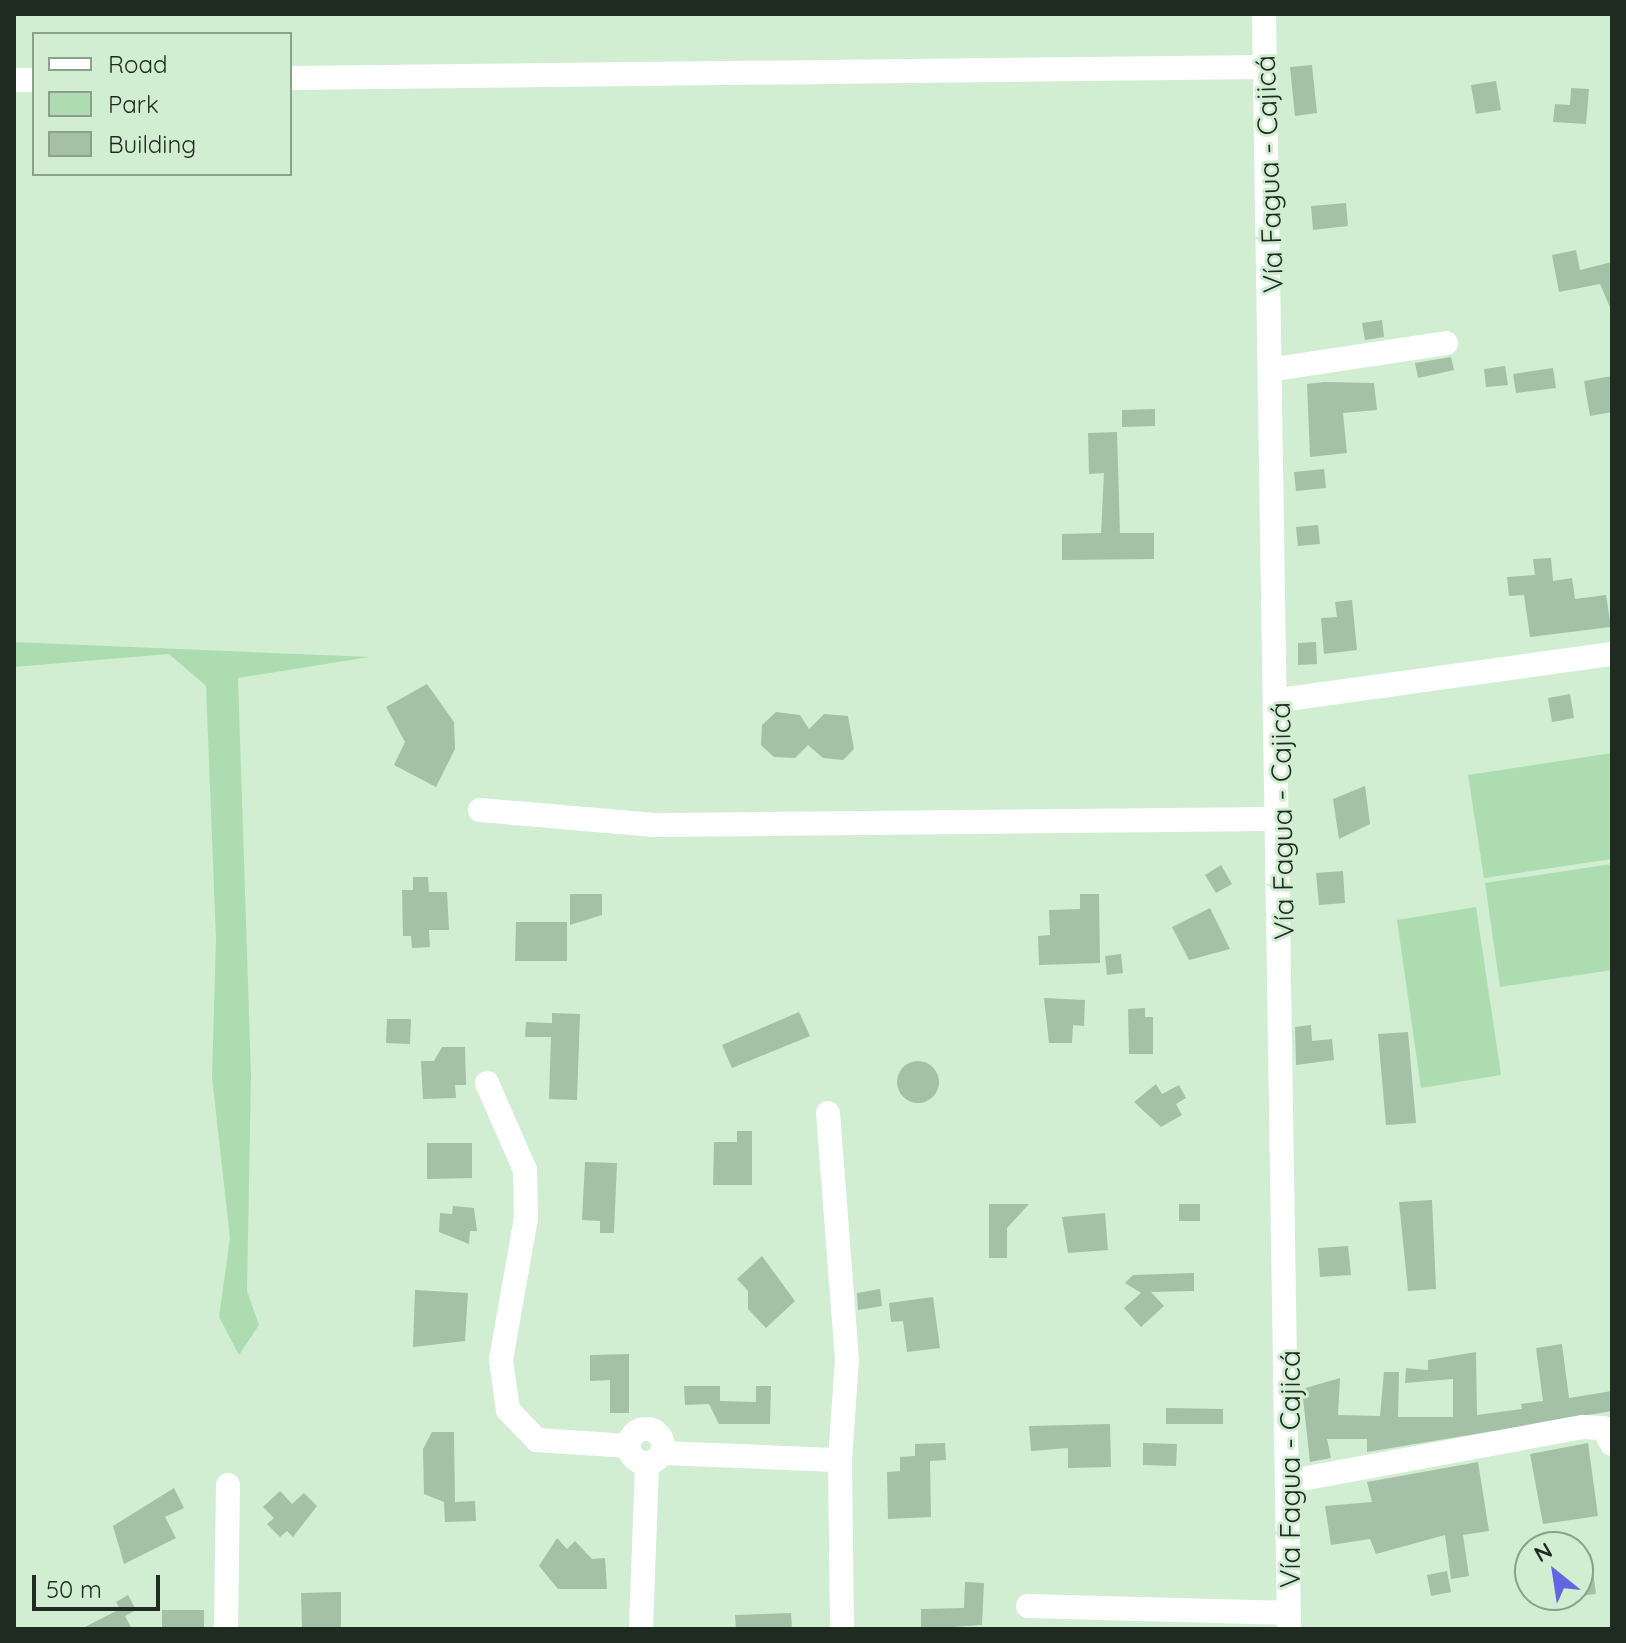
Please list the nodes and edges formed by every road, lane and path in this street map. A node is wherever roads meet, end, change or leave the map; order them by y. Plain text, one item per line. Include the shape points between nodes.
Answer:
1 (1264, 14) edge
2 (1265, 67) junction
3 (292, 78) edge
4 (1446, 343) dead end
5 (1275, 369) junction
6 (1612, 654) edge
7 (1280, 700) junction
8 (480, 810) dead end
9 (1281, 819) junction
10 (487, 1083) dead end
11 (828, 1113) dead end
12 (1612, 1444) edge
13 (654, 1458) junction
14 (840, 1460) junction
15 (1291, 1481) junction
16 (228, 1485) dead end
17 (1028, 1606) dead end
18 (1176, 1621) edge
19 (1289, 1621) edge
20 (226, 1629) edge
21 (641, 1629) edge
22 (842, 1629) edge

1 - 2 street, Vía Fagua - Cajicá
2 - 3 street
2 - 5 street, Vía Fagua - Cajicá
4 - 5 street
5 - 7 street, Vía Fagua - Cajicá
6 - 7 street
7 - 9 street, Vía Fagua - Cajicá
8 - 9 street via 654,825
9 - 15 street, Vía Fagua - Cajicá
10 - 13 street via 525,1170 526,1218 501,1360 508,1410 524,1434 537,1440 629,1446 638,1432 650,1430 662,1440
11 - 14 street via 847,1360
12 - 15 street via 1603,1428 1583,1427
13 - 14 street
13 - 21 street
14 - 22 street
15 - 19 street, Vía Fagua - Cajicá
16 - 20 street
17 - 18 street
18 - 19 street

